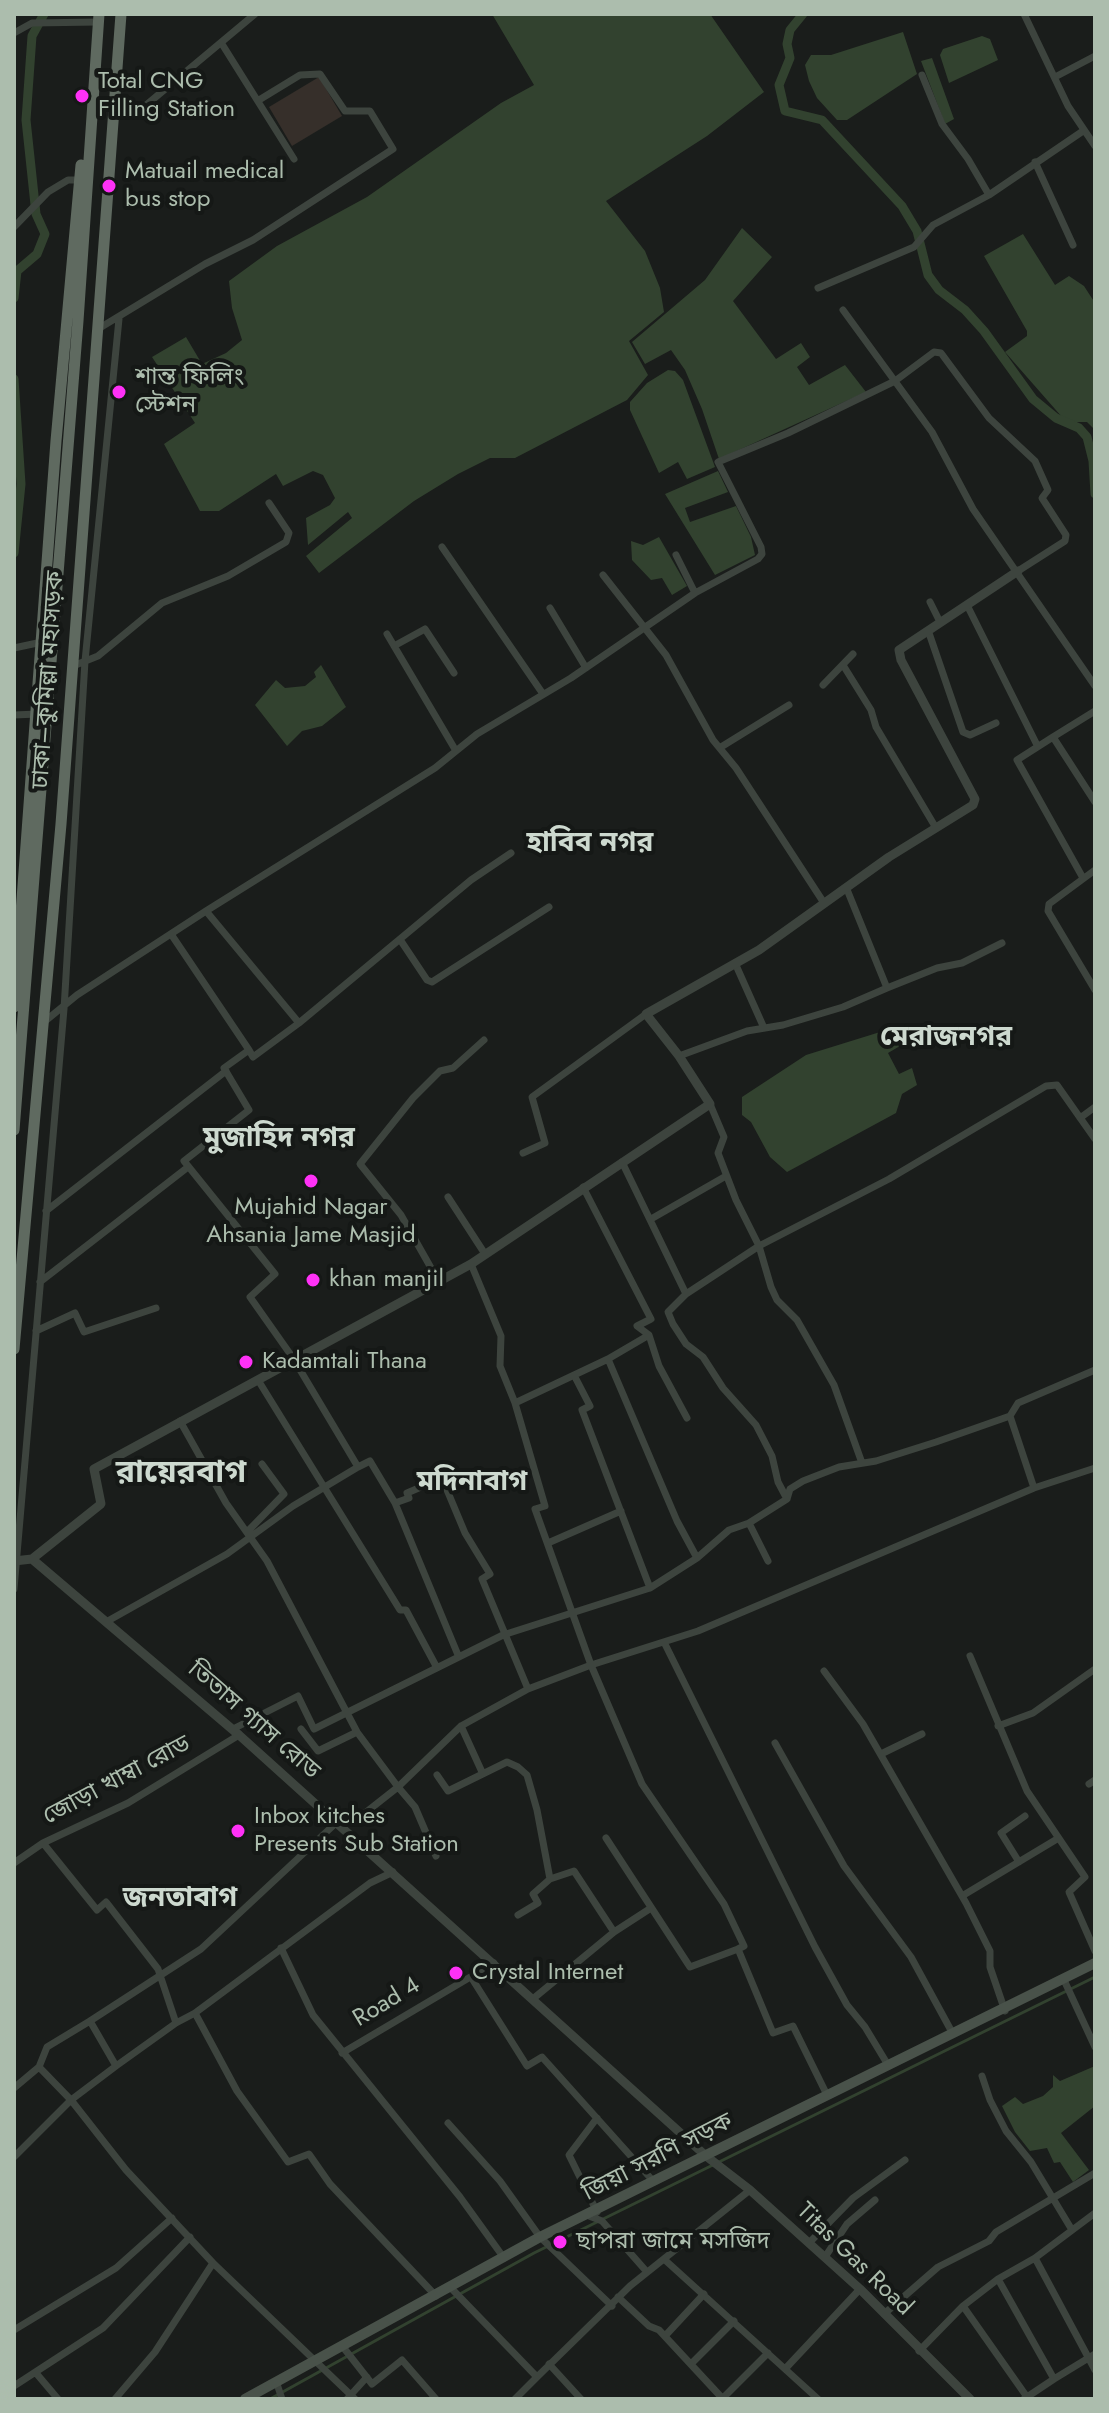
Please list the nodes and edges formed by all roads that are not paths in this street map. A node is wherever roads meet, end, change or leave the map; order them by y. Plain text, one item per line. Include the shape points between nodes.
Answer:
1 (121, 14) edge
2 (255, 14) edge
3 (1024, 14) edge
4 (98, 18) edge
5 (14, 33) edge
6 (222, 44) junction
7 (1095, 56) edge
8 (922, 75) dead end
9 (1055, 77) junction
10 (259, 100) junction
11 (115, 107) junction
12 (1083, 131) junction
13 (1095, 146) edge
14 (294, 159) dead end
15 (1035, 162) junction
16 (79, 180) junction
17 (989, 195) junction
18 (17, 224) edge
19 (1073, 245) dead end
20 (818, 288) dead end
21 (843, 310) dead end
22 (119, 319) junction
23 (98, 329) junction
24 (895, 381) junction
25 (269, 503) dead end
26 (442, 547) dead end
27 (676, 555) dead end
28 (1018, 571) junction
29 (603, 575) dead end
30 (695, 593) junction
31 (930, 602) dead end
32 (968, 607) junction
33 (550, 608) dead end
34 (940, 622) junction
35 (644, 628) junction
36 (929, 633) junction
37 (387, 634) dead end
38 (42, 642) junction
39 (394, 646) junction
40 (14, 648) edge
41 (853, 654) dead end
42 (85, 661) junction
43 (843, 665) junction
44 (73, 666) junction
45 (586, 668) junction
46 (454, 673) dead end
47 (823, 685) dead end
48 (1095, 686) edge
49 (543, 694) junction
50 (789, 705) dead end
51 (1095, 711) edge
52 (37, 714) junction
53 (14, 715) edge
54 (996, 723) dead end
55 (1053, 737) junction
56 (1037, 745) junction
57 (721, 747) junction
58 (456, 751) junction
59 (1095, 802) edge
60 (936, 828) junction
61 (511, 853) dead end
62 (1095, 870) edge
63 (1083, 878) junction
64 (846, 887) junction
65 (19, 888) edge
66 (824, 903) junction
67 (549, 907) dead end
68 (206, 911) junction
69 (171, 934) junction
70 (401, 941) junction
71 (1002, 943) dead end
72 (735, 963) junction
73 (887, 988) junction
74 (1095, 990) edge
75 (14, 1007) edge
76 (64, 1009) junction
77 (646, 1014) junction
78 (44, 1022) junction
79 (299, 1023) junction
80 (764, 1028) junction
81 (484, 1040) dead end
82 (249, 1050) junction
83 (679, 1056) junction
84 (226, 1071) junction
85 (710, 1104) junction
86 (1095, 1107) edge
87 (1080, 1118) junction
88 (14, 1130) edge
89 (1095, 1139) edge
90 (523, 1153) dead end
91 (622, 1162) junction
92 (188, 1167) junction
93 (726, 1176) junction
94 (583, 1187) junction
95 (448, 1197) dead end
96 (46, 1211) junction
97 (651, 1219) junction
98 (759, 1246) junction
99 (485, 1254) junction
100 (471, 1264) junction
101 (40, 1282) junction
102 (439, 1282) junction
103 (686, 1294) junction
104 (156, 1308) dead end
105 (668, 1312) junction
106 (651, 1319) junction
107 (36, 1331) junction
108 (649, 1335) junction
109 (14, 1349) edge
110 (293, 1358) junction
111 (608, 1359) junction
112 (1095, 1370) edge
113 (574, 1375) junction
114 (258, 1380) junction
115 (515, 1403) junction
116 (1010, 1416) junction
117 (687, 1418) dead end
118 (180, 1421) junction
119 (862, 1463) junction
120 (262, 1464) dead end
121 (358, 1467) junction
122 (1095, 1468) edge
123 (325, 1488) junction
124 (1034, 1488) junction
125 (787, 1499) junction
126 (395, 1503) junction
127 (621, 1511) junction
128 (749, 1523) junction
129 (249, 1534) junction
130 (548, 1543) junction
131 (697, 1558) junction
132 (32, 1559) junction
133 (15, 1561) edge
134 (768, 1561) dead end
135 (650, 1588) junction
136 (14, 1589) edge
137 (575, 1612) junction
138 (106, 1622) junction
139 (503, 1635) junction
140 (664, 1642) junction
141 (458, 1655) junction
142 (970, 1656) dead end
143 (591, 1665) junction
144 (436, 1666) junction
145 (1095, 1669) edge
146 (824, 1671) dead end
147 (528, 1689) junction
148 (346, 1713) junction
149 (461, 1726) junction
150 (998, 1726) junction
151 (301, 1729) dead end
152 (236, 1732) junction
153 (357, 1732) junction
154 (922, 1734) dead end
155 (775, 1743) dead end
156 (881, 1754) junction
157 (482, 1772) junction
158 (437, 1775) dead end
159 (398, 1787) junction
160 (365, 1813) dead end
161 (1025, 1816) dead end
162 (337, 1822) junction
163 (606, 1838) dead end
164 (1057, 1839) junction
165 (43, 1843) junction
166 (436, 1856) dead end
167 (1019, 1862) junction
168 (14, 1863) edge
169 (393, 1872) junction
170 (550, 1879) junction
171 (962, 1896) junction
172 (651, 1908) junction
173 (518, 1915) dead end
174 (614, 1932) junction
175 (281, 1948) junction
176 (738, 1949) junction
177 (1095, 1951) edge
178 (494, 1963) junction
179 (1095, 1963) edge
180 (161, 1977) junction
181 (471, 1977) junction
182 (1064, 1980) junction
183 (534, 1998) junction
184 (1005, 2011) junction
185 (195, 2013) junction
186 (90, 2021) junction
187 (176, 2023) junction
188 (953, 2034) junction
189 (1095, 2047) edge
190 (342, 2053) junction
191 (888, 2065) junction
192 (116, 2066) junction
193 (39, 2067) junction
194 (982, 2076) dead end
195 (14, 2088) edge
196 (827, 2095) junction
197 (71, 2100) junction
198 (597, 2118) junction
199 (448, 2123) dead end
200 (14, 2157) edge
201 (905, 2160) dead end
202 (713, 2162) junction
203 (1095, 2173) edge
204 (654, 2182) junction
205 (750, 2190) junction
206 (1053, 2198) junction
207 (875, 2200) dead end
208 (1095, 2213) edge
209 (593, 2214) junction
210 (172, 2218) junction
211 (1072, 2230) junction
212 (190, 2237) junction
213 (540, 2237) junction
214 (809, 2243) junction
215 (825, 2257) junction
216 (504, 2258) junction
217 (1035, 2258) junction
218 (665, 2260) junction
219 (213, 2263) junction
220 (647, 2272) junction
221 (998, 2279) junction
222 (451, 2288) junction
223 (860, 2289) junction
224 (704, 2294) junction
225 (436, 2296) junction
226 (618, 2297) junction
227 (612, 2306) junction
228 (963, 2306) junction
229 (884, 2314) junction
230 (734, 2321) junction
231 (14, 2330) edge
232 (665, 2336) junction
233 (343, 2347) junction
234 (919, 2351) junction
235 (768, 2353) junction
236 (1092, 2356) edge
237 (319, 2362) junction
238 (549, 2364) junction
239 (691, 2364) junction
240 (785, 2369) junction
241 (1095, 2370) edge
242 (36, 2373) junction
243 (367, 2377) junction
244 (537, 2377) junction
245 (1054, 2379) junction
246 (277, 2384) junction
247 (14, 2386) edge
248 (351, 2398) edge
249 (1025, 2398) edge
250 (58, 2399) edge
251 (115, 2399) edge
252 (245, 2399) edge
253 (282, 2399) edge
254 (436, 2399) edge
255 (515, 2399) edge
256 (581, 2399) edge
257 (723, 2399) edge
258 (818, 2399) edge
259 (970, 2399) edge

1 - 11 highway, ঢাকা–কুমিল্লা মহাসড়ক
2 - 6 street
3 - 9 street
4 - 5 street via 32,23
4 - 16 highway
4 - 88 highway, ঢাকা–কুমিল্লা মহাসড়ক
6 - 10 street
6 - 11 street via 139,111
7 - 9 street
8 - 17 street via 942,124
9 - 12 street
10 - 14 street
10 - 22 street via 300,75 320,74 345,111 370,111 393,149 298,213
11 - 23 highway, ঢাকা–কুমিল্লা মহাসড়ক
12 - 13 street
12 - 15 street
15 - 17 street
15 - 19 street
16 - 18 street via 68,180 40,199
16 - 38 highway
17 - 20 street via 927,230 914,247
21 - 24 street
22 - 23 street
22 - 42 street
23 - 44 highway, ঢাকা–কুমিল্লা মহাসড়ক
24 - 28 street via 932,432 973,509
24 - 28 street via 931,354 941,353 989,418 1035,461 1048,490 1042,498 1066,540
24 - 30 street via 718,462 762,554
25 - 42 street via 289,533 286,542 228,576 162,603
26 - 49 street
27 - 30 street
28 - 32 street
28 - 48 street
29 - 35 street
30 - 35 street
31 - 34 street
32 - 34 street
32 - 56 street
33 - 45 street
34 - 36 street
35 - 45 street
35 - 57 street
36 - 54 street via 963,732 970,735
36 - 60 street via 903,646 901,660 975,799
37 - 39 street
38 - 40 street
38 - 52 highway
39 - 46 street via 425,629
39 - 58 street
41 - 43 street
42 - 44 street
42 - 76 street
43 - 47 street
43 - 60 street
44 - 78 highway, ঢাকা–কুমিল্লা মহাসড়ক
45 - 49 street
49 - 58 street
50 - 57 street
51 - 55 street
52 - 53 street
52 - 65 highway
55 - 56 street
55 - 59 street
56 - 63 street via 1017,760
57 - 66 street
58 - 68 street
60 - 64 street
61 - 70 street
62 - 63 street
63 - 74 street via 1049,904 1048,911
64 - 66 street
64 - 73 street
65 - 75 highway
66 - 72 street
67 - 70 street via 432,982
68 - 69 street
68 - 79 street
69 - 76 street via 77,995
69 - 82 street
70 - 79 street
71 - 73 street via 962,963
72 - 77 street
72 - 80 street
73 - 80 street via 843,1007
76 - 78 street
76 - 96 street
77 - 83 street
77 - 90 street via 532,1097 545,1143
78 - 109 highway, ঢাকা–কুমিল্লা মহাসড়ক
79 - 82 street via 253,1057
80 - 83 street
81 - 102 street via 453,1068 440,1071 360,1164 401,1215
82 - 84 street
83 - 85 street
84 - 92 street via 249,1110 184,1161
84 - 96 street
85 - 91 street
85 - 93 street via 724,1137 718,1153
86 - 87 street
87 - 89 street
87 - 98 street via 1057,1085 1046,1086 889,1179
91 - 94 street
91 - 97 street
92 - 101 street
92 - 110 street via 275,1274 250,1297
93 - 97 street
93 - 98 street
94 - 99 street
94 - 106 street
95 - 99 street
96 - 101 street
97 - 103 street
98 - 103 street
98 - 119 street via 777,1300 797,1320 834,1385
99 - 100 street
100 - 102 street
100 - 115 street via 501,1336 500,1366
101 - 107 street
102 - 110 street
103 - 105 street
104 - 107 street via 84,1332 75,1313
105 - 106 street
105 - 125 street via 686,1344 703,1357 756,1425
106 - 108 street via 637,1326
107 - 133 street
108 - 111 street
108 - 117 street
110 - 114 street
110 - 121 street
111 - 113 street
111 - 131 street
112 - 116 street via 1018,1403
113 - 115 street
113 - 127 street via 590,1406 582,1410
114 - 118 street
114 - 123 street
115 - 130 street via 545,1506 535,1509
116 - 119 street
116 - 124 street
118 - 129 street
118 - 132 street via 94,1469 101,1504
119 - 125 street via 803,1481 790,1489
120 - 129 street via 284,1494
121 - 123 street
121 - 126 street via 370,1461
122 - 124 street
123 - 129 street
123 - 144 street via 400,1610 406,1610
124 - 140 street
125 - 128 street
126 - 139 street via 442,1478 465,1533 490,1574 482,1579
126 - 141 street
127 - 130 street
127 - 135 street
128 - 131 street via 729,1530
128 - 134 street
129 - 138 street via 227,1554
129 - 148 street
130 - 137 street
131 - 135 street
132 - 133 street
132 - 138 street, তিতাস গ্যাস রোড
133 - 136 street
135 - 137 street
137 - 139 street
137 - 143 street
138 - 152 street, তিতাস গ্যাস রোড
139 - 141 street
139 - 147 street
140 - 143 street
140 - 191 street via 815,1947
141 - 144 street
142 - 150 street
143 - 147 street
143 - 176 street via 642,1784 724,1904 744,1946
144 - 148 street
145 - 150 street via 1033,1713
146 - 156 street
147 - 149 street
148 - 152 street, জোড়া খাম্বা রোড via 314,1729 298,1696
148 - 153 street
149 - 157 street
149 - 159 street
150 - 164 street via 1027,1791
151 - 153 street via 318,1751
152 - 162 street, তিতাস গ্যাস রোড
152 - 165 street, জোড়া খাম্বা রোড via 128,1803
153 - 159 street
154 - 156 street
155 - 188 street via 844,1866 911,1957
156 - 171 street
157 - 158 street via 448,1791
157 - 170 street via 507,1762 527,1775
159 - 160 street
159 - 166 street via 415,1807
161 - 167 street via 1001,1833
162 - 169 street, তিতাস গ্যাস রোড
162 - 180 street via 235,1920
163 - 172 street
164 - 167 street
164 - 177 street via 1085,1877 1069,1892
165 - 168 street, জোড়া খাম্বা রোড
165 - 180 street via 97,1910 106,1902
167 - 171 street
169 - 175 street
169 - 178 street, তিতাস গ্যাস রোড
170 - 173 street via 533,1894 538,1903
170 - 174 street via 574,1871
171 - 184 street via 990,1951
172 - 174 street
172 - 176 street via 690,1967
174 - 183 street
175 - 185 street
175 - 190 street via 313,2015
176 - 196 street via 773,2033 793,2026
178 - 181 street, Road 4
178 - 183 street, তিতাস গ্যাস রোড
179 - 182 main road, জিয়া সরণি সড়ক
180 - 186 street
180 - 187 street
181 - 190 street, Road 4
181 - 198 street via 527,2066 542,2057
182 - 184 main road, জিয়া সরণি সড়ক
182 - 189 street
183 - 202 street, তিতাস গ্যাস রোড
184 - 188 main road, জিয়া সরণি সড়ক
185 - 187 street
185 - 225 street via 237,2091 288,2162 309,2154 330,2184
186 - 192 street
186 - 193 street via 47,2047
187 - 192 street
188 - 191 main road, জিয়া সরণি সড়ক
190 - 216 street
191 - 196 main road, জিয়া সরণি সড়ক
192 - 197 street
193 - 195 street
193 - 197 street
194 - 206 street via 1006,2131
196 - 202 main road, জিয়া সরণি সড়ক
197 - 200 street
197 - 210 street
198 - 204 street
198 - 209 street via 569,2155
199 - 213 street via 500,2181
201 - 214 street via 853,2198
202 - 204 main road, জিয়া সরণি সড়ক
202 - 205 street, Titas Gas Road
203 - 206 street
204 - 209 main road, জিয়া সরণি সড়ক
205 - 214 street, Titas Gas Road
205 - 218 street
206 - 211 street
206 - 229 street via 938,2267
207 - 215 street via 847,2224
208 - 211 street
209 - 213 main road, জিয়া সরণি সড়ক
209 - 220 street
210 - 212 street
210 - 231 street via 116,2268
211 - 217 street
212 - 219 street
212 - 242 street via 103,2328
213 - 216 main road, জিয়া সরণি সড়ক
213 - 227 street
214 - 215 street, Titas Gas Road
215 - 223 street, Titas Gas Road
216 - 222 main road, জিয়া সরণি সড়ক
217 - 221 street
217 - 236 street
218 - 220 street
218 - 224 street
219 - 237 street
219 - 251 street via 155,2352
220 - 226 street
221 - 228 street
221 - 245 street
222 - 225 main road, জিয়া সরণি সড়ক
222 - 244 street
223 - 229 street, Titas Gas Road
223 - 240 street
224 - 230 street
224 - 232 street
225 - 233 main road, জিয়া সরণি সড়ক
226 - 227 street
226 - 232 street
227 - 238 street
228 - 234 street
228 - 249 street
229 - 234 street, Titas Gas Road
230 - 235 street
230 - 239 street
232 - 239 street
233 - 237 main road, জিয়া সরণি সড়ক
233 - 243 street
234 - 259 street, Titas Gas Road
235 - 240 street
235 - 257 street
236 - 241 street
236 - 245 street
237 - 246 main road, জিয়া সরণি সড়ক
237 - 248 street
238 - 244 street
238 - 256 street
239 - 257 street
240 - 258 street
242 - 247 street
242 - 250 street
243 - 248 street
243 - 254 street via 372,2384 402,2360
244 - 255 street
245 - 249 street
246 - 252 main road, জিয়া সরণি সড়ক
246 - 253 street

